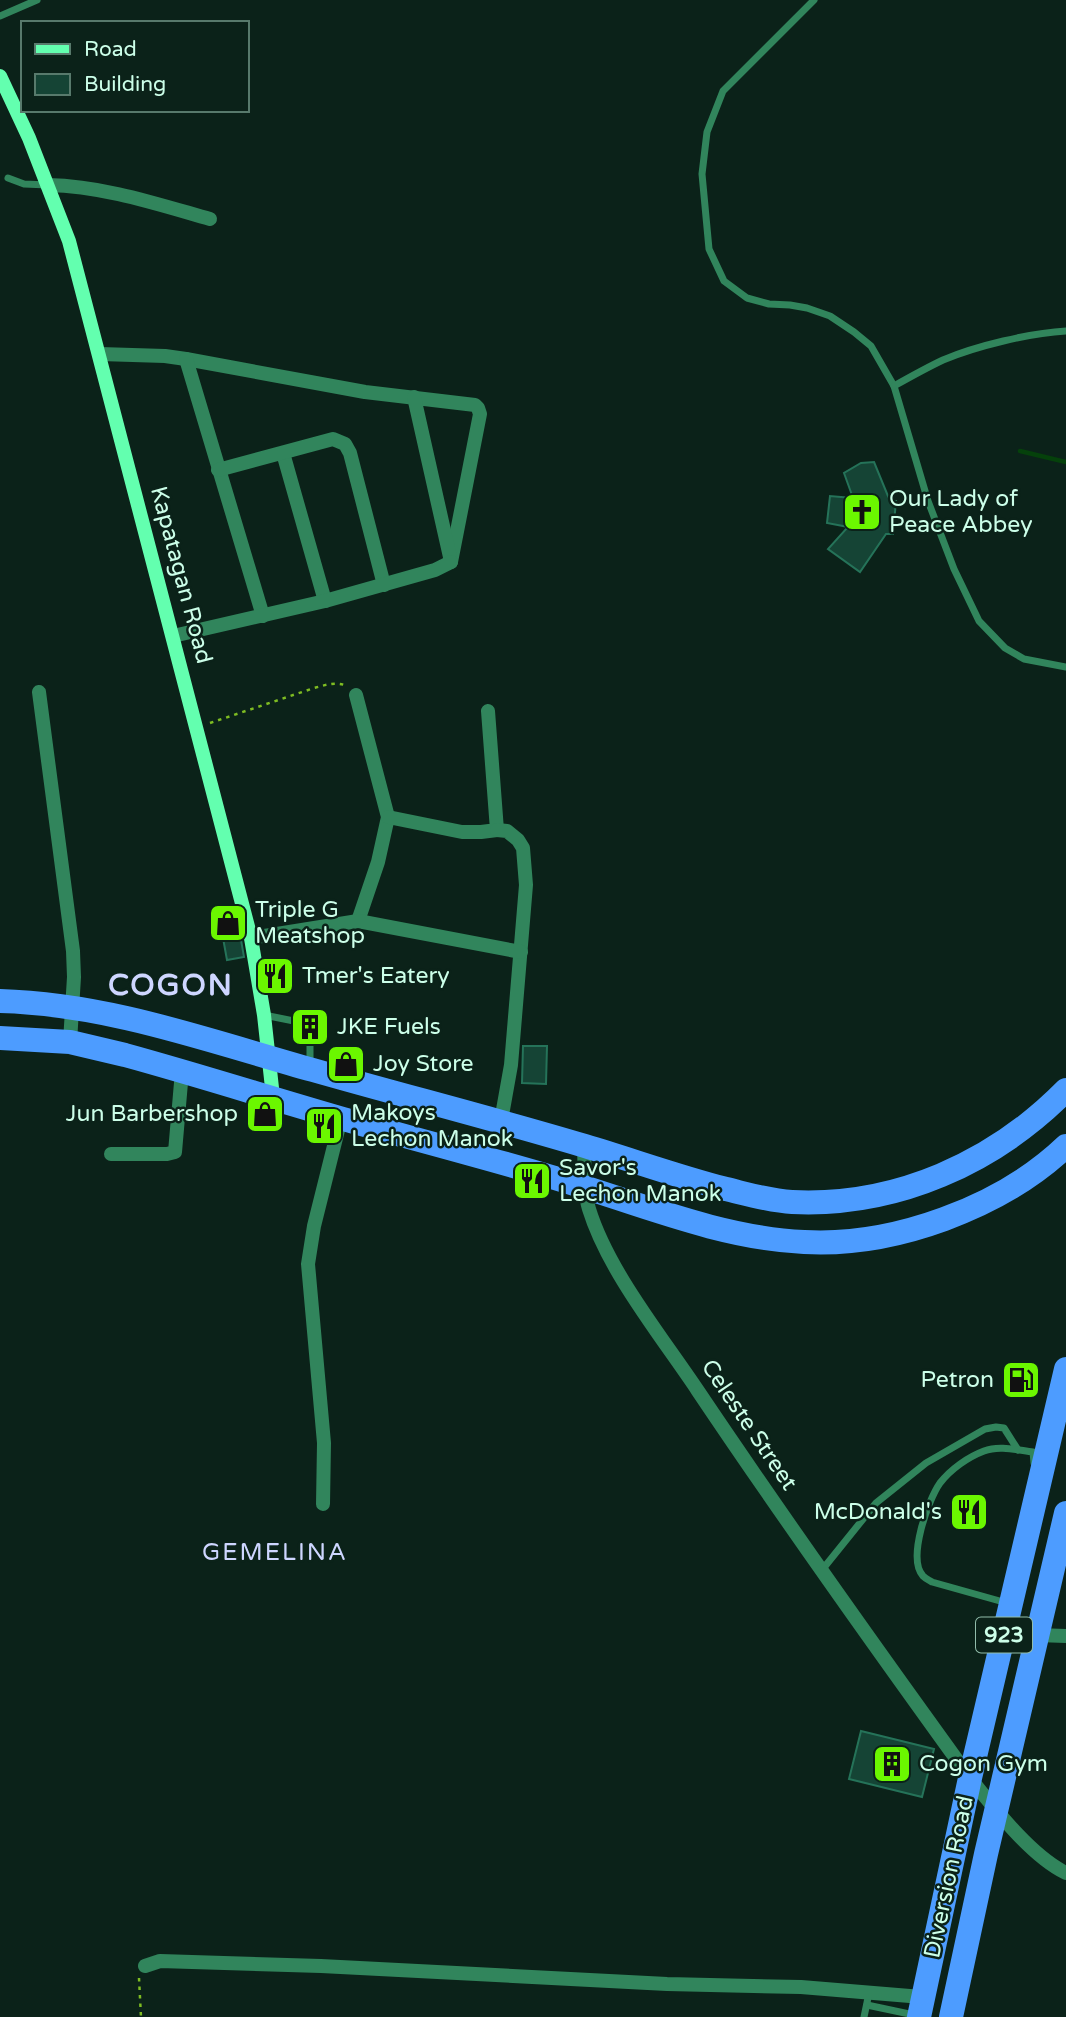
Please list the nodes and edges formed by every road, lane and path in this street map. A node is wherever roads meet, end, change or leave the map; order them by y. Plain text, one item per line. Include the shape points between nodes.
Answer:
1 (37, 0) edge
2 (814, 0) edge
3 (0, 16) edge
4 (0, 76) edge
5 (8, 178) dead end
6 (48, 185) junction
7 (210, 219) dead end
8 (1066, 331) edge
9 (100, 355) junction
10 (186, 359) junction
11 (894, 386) junction
12 (414, 397) junction
13 (283, 453) junction
14 (218, 470) junction
15 (451, 562) junction
16 (384, 585) junction
17 (325, 601) junction
18 (263, 616) junction
19 (173, 636) junction
20 (1066, 667) edge
21 (38, 692) dead end
22 (356, 695) joint
23 (488, 711) dead end
24 (197, 727) junction
25 (388, 817) junction
26 (497, 830) junction
27 (358, 921) junction
28 (251, 938) junction
29 (521, 952) junction
30 (0, 1001) edge
31 (73, 1007) junction
32 (264, 1015) junction
33 (299, 1022) dead end
34 (310, 1031) dead end
35 (0, 1038) edge
36 (70, 1042) junction
37 (269, 1057) junction
38 (310, 1070) junction
39 (182, 1071) junction
40 (1066, 1090) edge
41 (273, 1097) junction
42 (341, 1118) junction
43 (501, 1121) junction
44 (584, 1145) junction
45 (1063, 1149) edge
46 (111, 1154) dead end
47 (586, 1187) junction
48 (1066, 1369) edge
49 (1018, 1450) junction
50 (1037, 1492) junction
51 (323, 1504) dead end
52 (1066, 1513) edge
53 (822, 1570) junction
54 (1012, 1604) junction
55 (1037, 1635) junction
56 (1066, 1636) edge
57 (970, 1778) junction
58 (996, 1811) junction
59 (1066, 1872) edge
60 (145, 1966) joint
61 (868, 1999) junction
62 (910, 2012) edge
63 (141, 2017) edge
64 (864, 2017) edge
65 (951, 2017) edge

1 - 3 lane
2 - 11 lane via 723,91 707,132 702,174 709,249 724,281 747,298 807,308 854,332 871,346
4 - 6 main road, Kapatagan Road
5 - 6 lane
6 - 7 street via 126,196
6 - 9 main road, Kapatagan Road via 69,241
8 - 11 lane via 987,345 941,361
9 - 10 street
9 - 19 main road, Kapatagan Road
10 - 12 street
10 - 14 street
11 - 20 lane via 928,501 979,621 1005,648 1024,659
12 - 15 street
12 - 15 street via 475,405 480,414
13 - 14 street
13 - 16 street via 333,439 345,444
13 - 17 street
14 - 18 street
15 - 16 street
16 - 17 street
17 - 18 street
18 - 19 street
19 - 24 main road, Kapatagan Road
21 - 31 street via 73,951
22 - 24 path via 345,685 330,684
22 - 25 street
23 - 26 street
24 - 28 main road, Kapatagan Road
25 - 26 street via 462,832
25 - 27 street
26 - 29 street via 508,831 523,848 526,885
27 - 28 street
27 - 29 street
28 - 32 main road, Kapatagan Road
29 - 43 street
30 - 31 highway
31 - 36 street
31 - 37 highway
32 - 33 lane
32 - 37 main road, Kapatagan Road
34 - 38 lane
35 - 36 highway
36 - 39 highway
37 - 38 highway
37 - 41 main road, Kapatagan Road
38 - 43 highway
39 - 41 highway
39 - 46 street via 176,1152
40 - 44 highway via 1027,1126 981,1157 927,1181 861,1198 791,1202 750,1195
41 - 42 highway
42 - 47 highway
42 - 51 street via 308,1264 324,1443
43 - 44 highway
44 - 47 street, Celeste Street
45 - 47 highway via 1009,1188 959,1213 900,1232 839,1241 784,1240 729,1230
47 - 53 street, Celeste Street via 598,1232 621,1278
48 - 50 highway, Diversion Road / 923
49 - 50 lane via 1033,1452
49 - 53 lane via 1004,1428 996,1427 926,1463 876,1503
49 - 54 lane via 982,1452 940,1483 919,1536 917,1563 922,1575 932,1582
50 - 54 highway, Diversion Road / 923
52 - 55 highway, Diversion Road / 923
53 - 57 street, Celeste Street
54 - 57 highway, Diversion Road / 923
55 - 56 street
55 - 58 highway, Diversion Road / 923
57 - 58 street, Celeste Street
57 - 62 highway, Diversion Road / 923
58 - 59 street, Celeste Street via 1043,1859
58 - 65 highway, Diversion Road / 923
60 - 61 street via 160,1961 321,1966 801,1987
60 - 63 path via 139,1978
61 - 62 street
61 - 62 lane
61 - 64 lane

